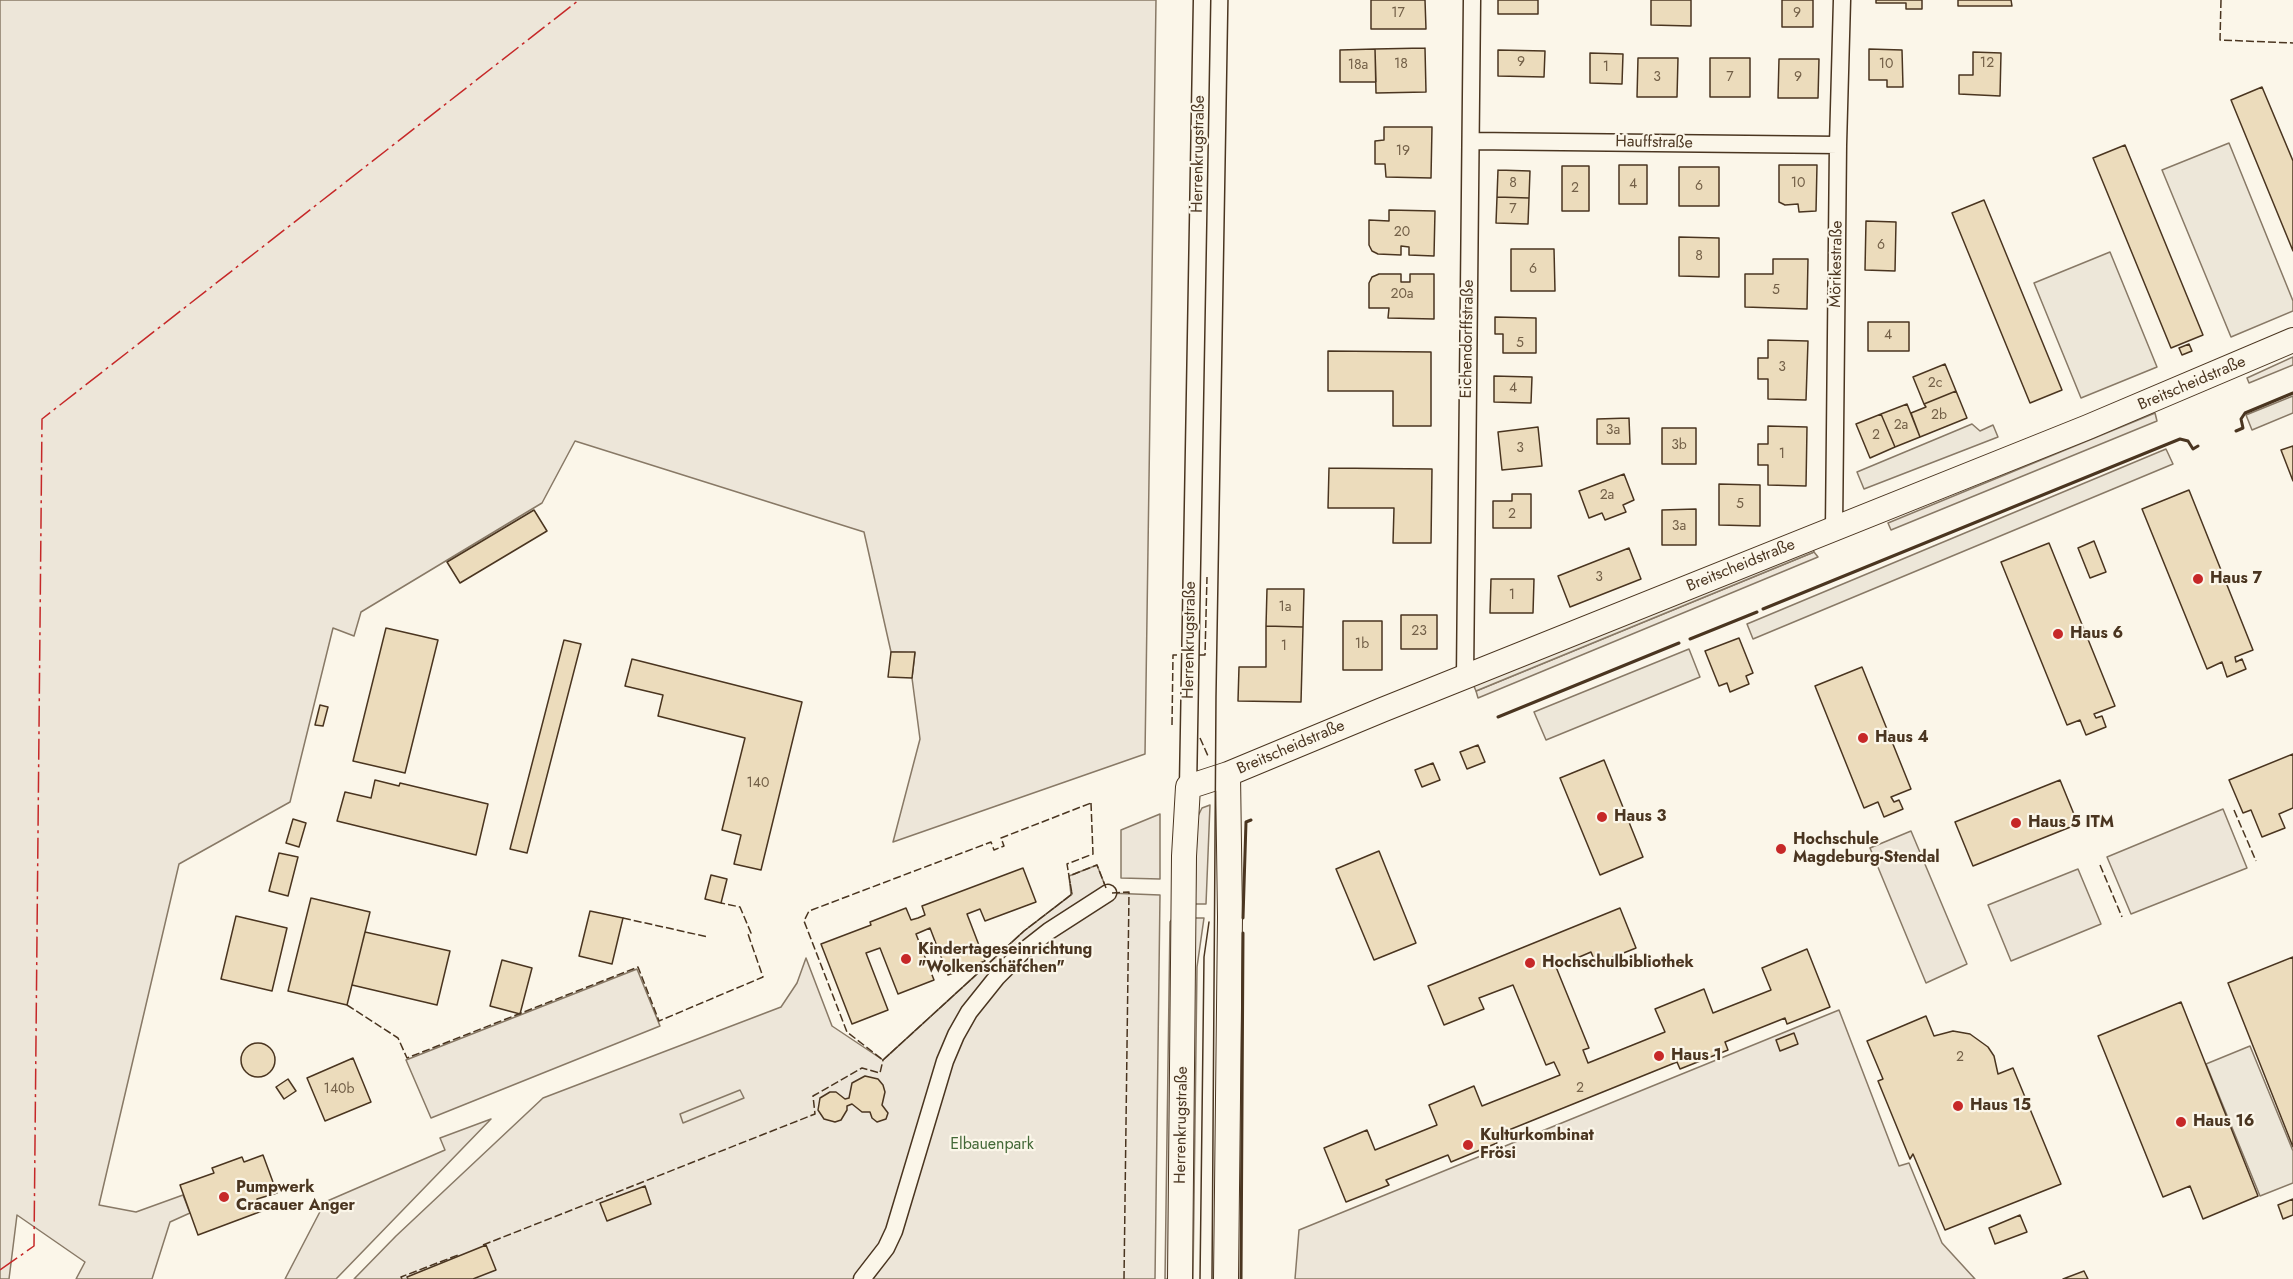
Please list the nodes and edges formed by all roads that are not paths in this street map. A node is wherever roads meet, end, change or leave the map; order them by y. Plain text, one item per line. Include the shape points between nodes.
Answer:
1 (1202, 0) edge
2 (1472, 0) edge
3 (1842, 0) edge
4 (1471, 141) junction
5 (1838, 145) junction
6 (2293, 340) edge
7 (1834, 528) junction
8 (1464, 677) junction
9 (1227, 774) junction
10 (1188, 787) junction
11 (1108, 893) dead end
12 (861, 1279) edge
13 (1180, 1279) edge
14 (1226, 1279) edge

1 - 10 street, Herrenkrugstraße
2 - 4 street, Eichendorffstraße
3 - 5 street, Mörikestraße
4 - 5 street, Hauffstraße
4 - 8 street, Eichendorffstraße
5 - 7 street, Mörikestraße
6 - 7 street, Breitscheidstraße via 2088,428
7 - 8 street, Breitscheidstraße
8 - 9 street, Breitscheidstraße
9 - 10 street, Breitscheidstraße
9 - 14 street via 1230,917
10 - 13 street, Herrenkrugstraße
11 - 12 street via 1021,953 969,1012 940,1077 894,1232

